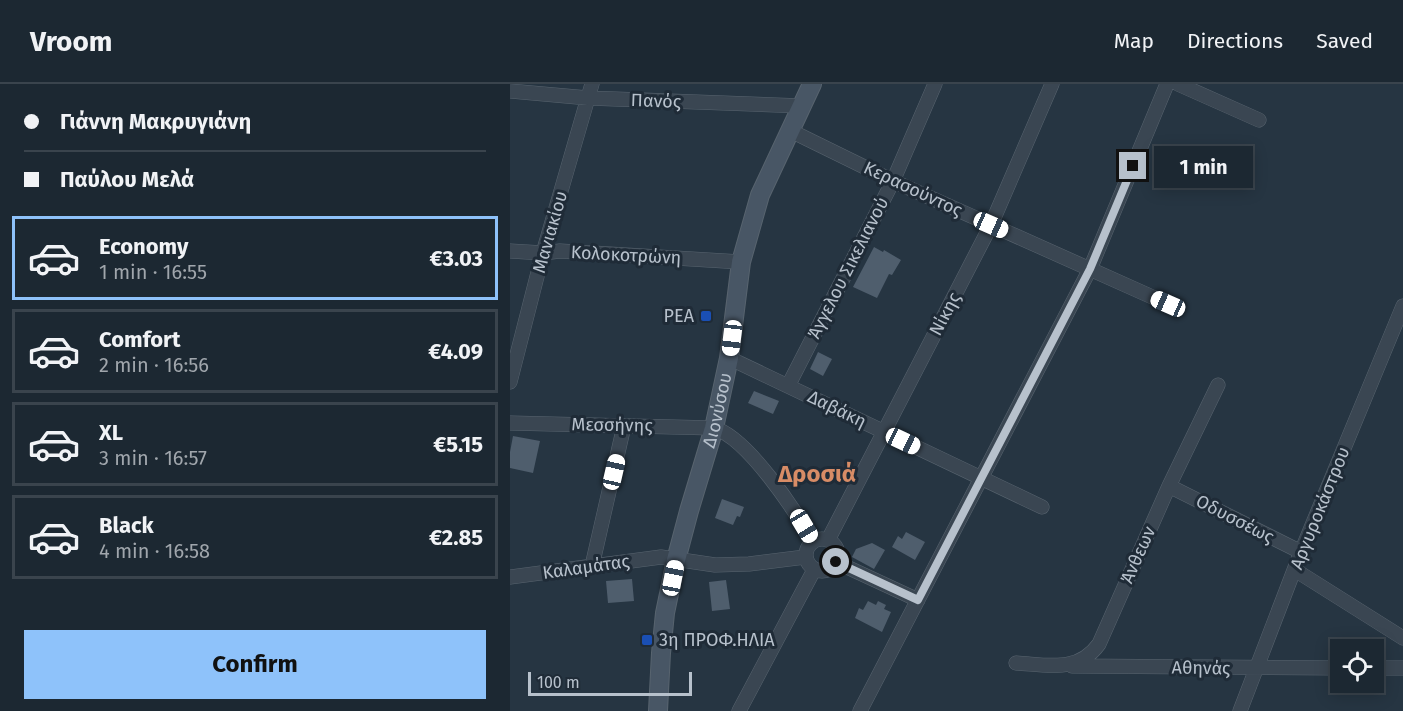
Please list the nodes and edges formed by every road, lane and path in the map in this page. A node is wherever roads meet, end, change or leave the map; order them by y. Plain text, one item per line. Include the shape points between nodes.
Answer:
1 (592, 84) edge
2 (812, 84) edge
3 (935, 84) edge
4 (1052, 84) edge
5 (1167, 84) edge
6 (1178, 84) edge
7 (510, 91) edge
8 (588, 98) junction
9 (803, 106) junction
10 (1259, 120) dead end
11 (791, 131) junction
12 (893, 181) junction
13 (991, 225) junction
14 (510, 251) edge
15 (543, 253) junction
16 (741, 262) junction
17 (1090, 269) junction
18 (1168, 304) dead end
19 (1403, 306) edge
20 (729, 357) junction
21 (510, 382) edge
22 (788, 386) junction
23 (1218, 386) dead end
24 (510, 423) edge
25 (624, 426) junction
26 (714, 428) junction
27 (884, 431) junction
28 (982, 478) junction
29 (1169, 486) junction
30 (1042, 507) dead end
31 (828, 540) junction
32 (813, 541) junction
33 (1301, 552) junction
34 (805, 557) junction
35 (676, 560) junction
36 (836, 562) junction
37 (592, 566) junction
38 (814, 570) junction
39 (1295, 570) junction
40 (510, 577) edge
41 (918, 600) junction
42 (1403, 638) edge
43 (1016, 663) dead end
44 (1061, 666) junction
45 (1330, 668) edge
46 (1384, 668) edge
47 (1403, 668) edge
48 (1256, 669) junction
49 (658, 711) edge
50 (739, 711) edge
51 (860, 711) edge
52 (1240, 711) edge

1 - 8 street, Μανιακίου
2 - 9 main road, Διονύσου
3 - 12 street, Άγγελου Σικελιανού
4 - 13 street, Νίκης
5 - 17 street
6 - 10 street
7 - 8 street, Πανός
8 - 9 street, Πανός
8 - 15 street, Μανιακίου
9 - 11 main road, Διονύσου
11 - 12 street, Κερασούντος
11 - 16 main road, Διονύσου via 760,195
12 - 13 street, Κερασούντος
12 - 22 street, Άγγελου Σικελιανού
13 - 17 street, Κερασούντος
13 - 27 street, Νίκης
14 - 15 street, Κολοκοτρώνη
15 - 16 street, Κολοκοτρώνη
15 - 21 street, Μανιακίου
16 - 20 main road, Διονύσου
17 - 18 street, Κερασούντος
17 - 28 street
19 - 33 street, Αργυροκάστρου
20 - 22 street, Δαβάκη
20 - 26 main road, Διονύσου
22 - 27 street, Δαβάκη
23 - 29 street, Άνθεων
24 - 25 street, Μεσσήνης
25 - 26 street, Μεσσήνης
25 - 37 street
26 - 32 street via 725,431 756,460
26 - 35 main road, Διονύσου
27 - 28 street, Δαβάκη
27 - 31 street, Νίκης
28 - 30 street, Δαβάκη
28 - 41 street
29 - 33 street, Οδυσσέως
29 - 44 street, Άνθεων via 1099,644 1081,662
31 - 32 street
31 - 36 street via 838,552
32 - 34 street
33 - 39 street, Αργυροκάστρου
34 - 35 street, Καλαμάτας via 715,565
34 - 38 street
35 - 37 street, Καλαμάτας via 662,557
35 - 49 main road, Διονύσου via 660,653
36 - 38 street via 829,570
36 - 41 street
37 - 40 street, Καλαμάτας
38 - 50 street
39 - 42 street
39 - 48 street, Αργυροκάστρου
41 - 51 street
43 - 44 street, Άνθεων
44 - 48 street, Αθηνάς
45 - 48 street, Αθηνάς
46 - 47 street
48 - 52 street, Αργυροκάστρου

